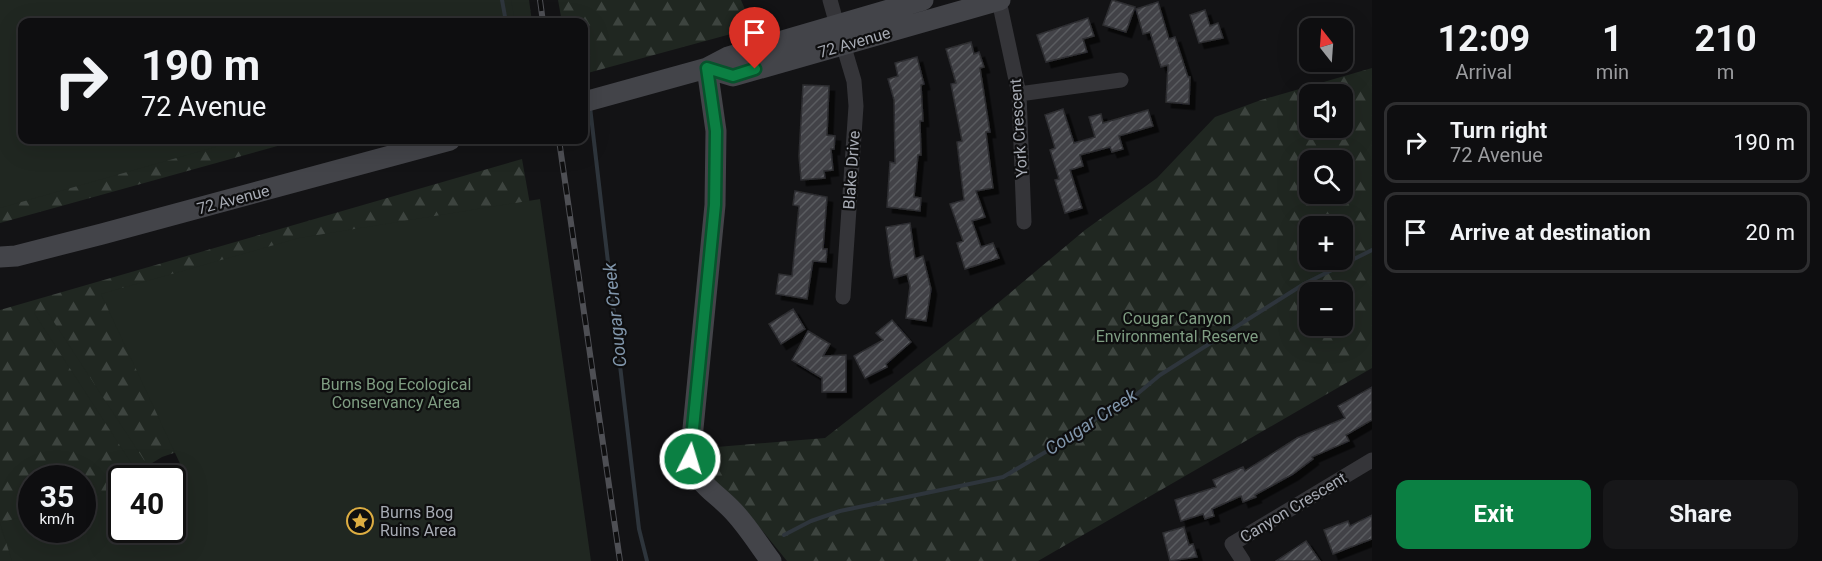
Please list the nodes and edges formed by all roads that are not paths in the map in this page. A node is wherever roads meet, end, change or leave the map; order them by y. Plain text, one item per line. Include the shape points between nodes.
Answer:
1 (830, 0) edge
2 (923, 0) edge
3 (999, 0) edge
4 (840, 35) junction
5 (707, 68) junction
6 (1121, 80) dead end
7 (1019, 94) junction
8 (588, 101) edge
9 (435, 144) edge
10 (1024, 222) dead end
11 (5, 259) edge
12 (843, 297) dead end
13 (1372, 460) edge
14 (771, 561) edge
15 (1243, 561) edge

1 - 4 street, Blake Drive
2 - 4 main road, 72 Avenue
3 - 4 main road, 72 Avenue
3 - 7 street, York Crescent
4 - 5 main road, 72 Avenue via 728,57
4 - 12 street, Blake Drive via 854,81 856,106
5 - 8 main road, 72 Avenue
5 - 14 main road via 716,131 715,205 690,459 702,484 735,513
6 - 7 street
7 - 10 street, York Crescent
9 - 11 main road, 72 Avenue
13 - 15 street, Canyon Crescent via 1232,544

